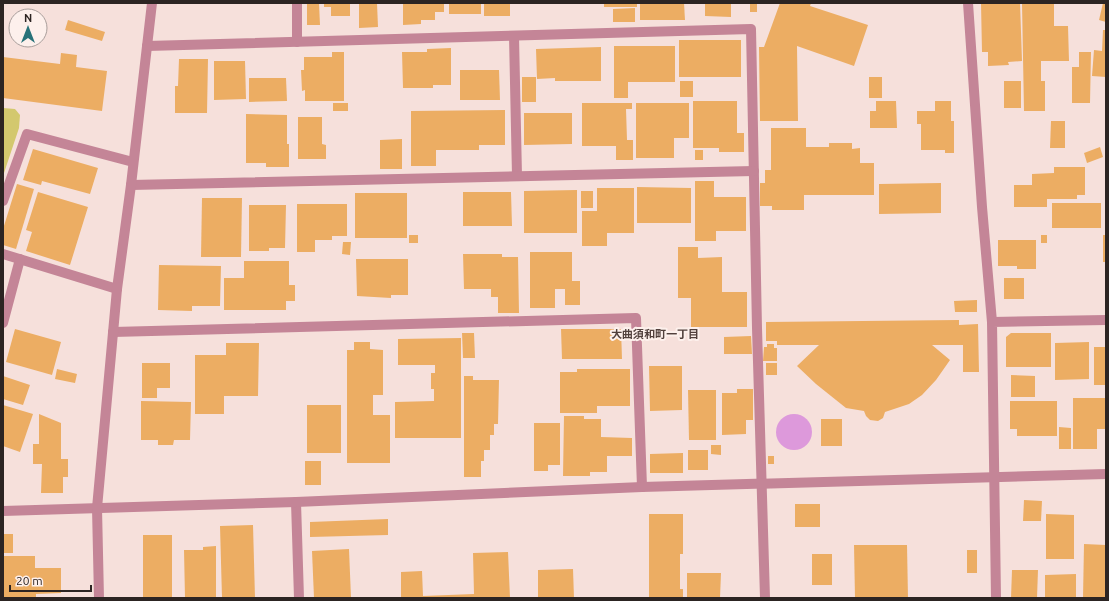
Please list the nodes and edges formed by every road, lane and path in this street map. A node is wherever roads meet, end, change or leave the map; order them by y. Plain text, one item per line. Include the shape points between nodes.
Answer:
1 (152, 3) edge
2 (297, 3) edge
3 (968, 3) edge
4 (514, 36) junction
5 (297, 42) junction
6 (147, 46) junction
7 (133, 162) junction
8 (754, 171) junction
9 (517, 176) junction
10 (131, 185) junction
11 (3, 201) edge
12 (3, 254) edge
13 (20, 259) junction
14 (117, 289) junction
15 (1106, 320) edge
16 (992, 322) junction
17 (3, 323) edge
18 (113, 332) junction
19 (1106, 474) edge
20 (993, 478) junction
21 (761, 484) junction
22 (642, 487) junction
23 (296, 502) junction
24 (97, 508) junction
25 (3, 510) edge
26 (100, 598) edge
27 (299, 598) edge
28 (765, 598) edge
29 (996, 598) edge

1 - 6 street
2 - 5 street
3 - 16 street
4 - 5 street
4 - 8 street via 750,29
4 - 9 street
5 - 6 street
6 - 7 street
7 - 10 street
7 - 11 street via 27,134
8 - 9 street
8 - 21 street
9 - 10 street
10 - 14 street
12 - 13 street
13 - 14 street
13 - 17 street
14 - 18 street
15 - 16 street
16 - 20 street
18 - 22 street via 636,318
18 - 24 street
19 - 20 street
20 - 21 street
20 - 29 street
21 - 22 street
21 - 28 street
22 - 23 street
23 - 24 street
23 - 27 street
24 - 25 street
24 - 26 street

